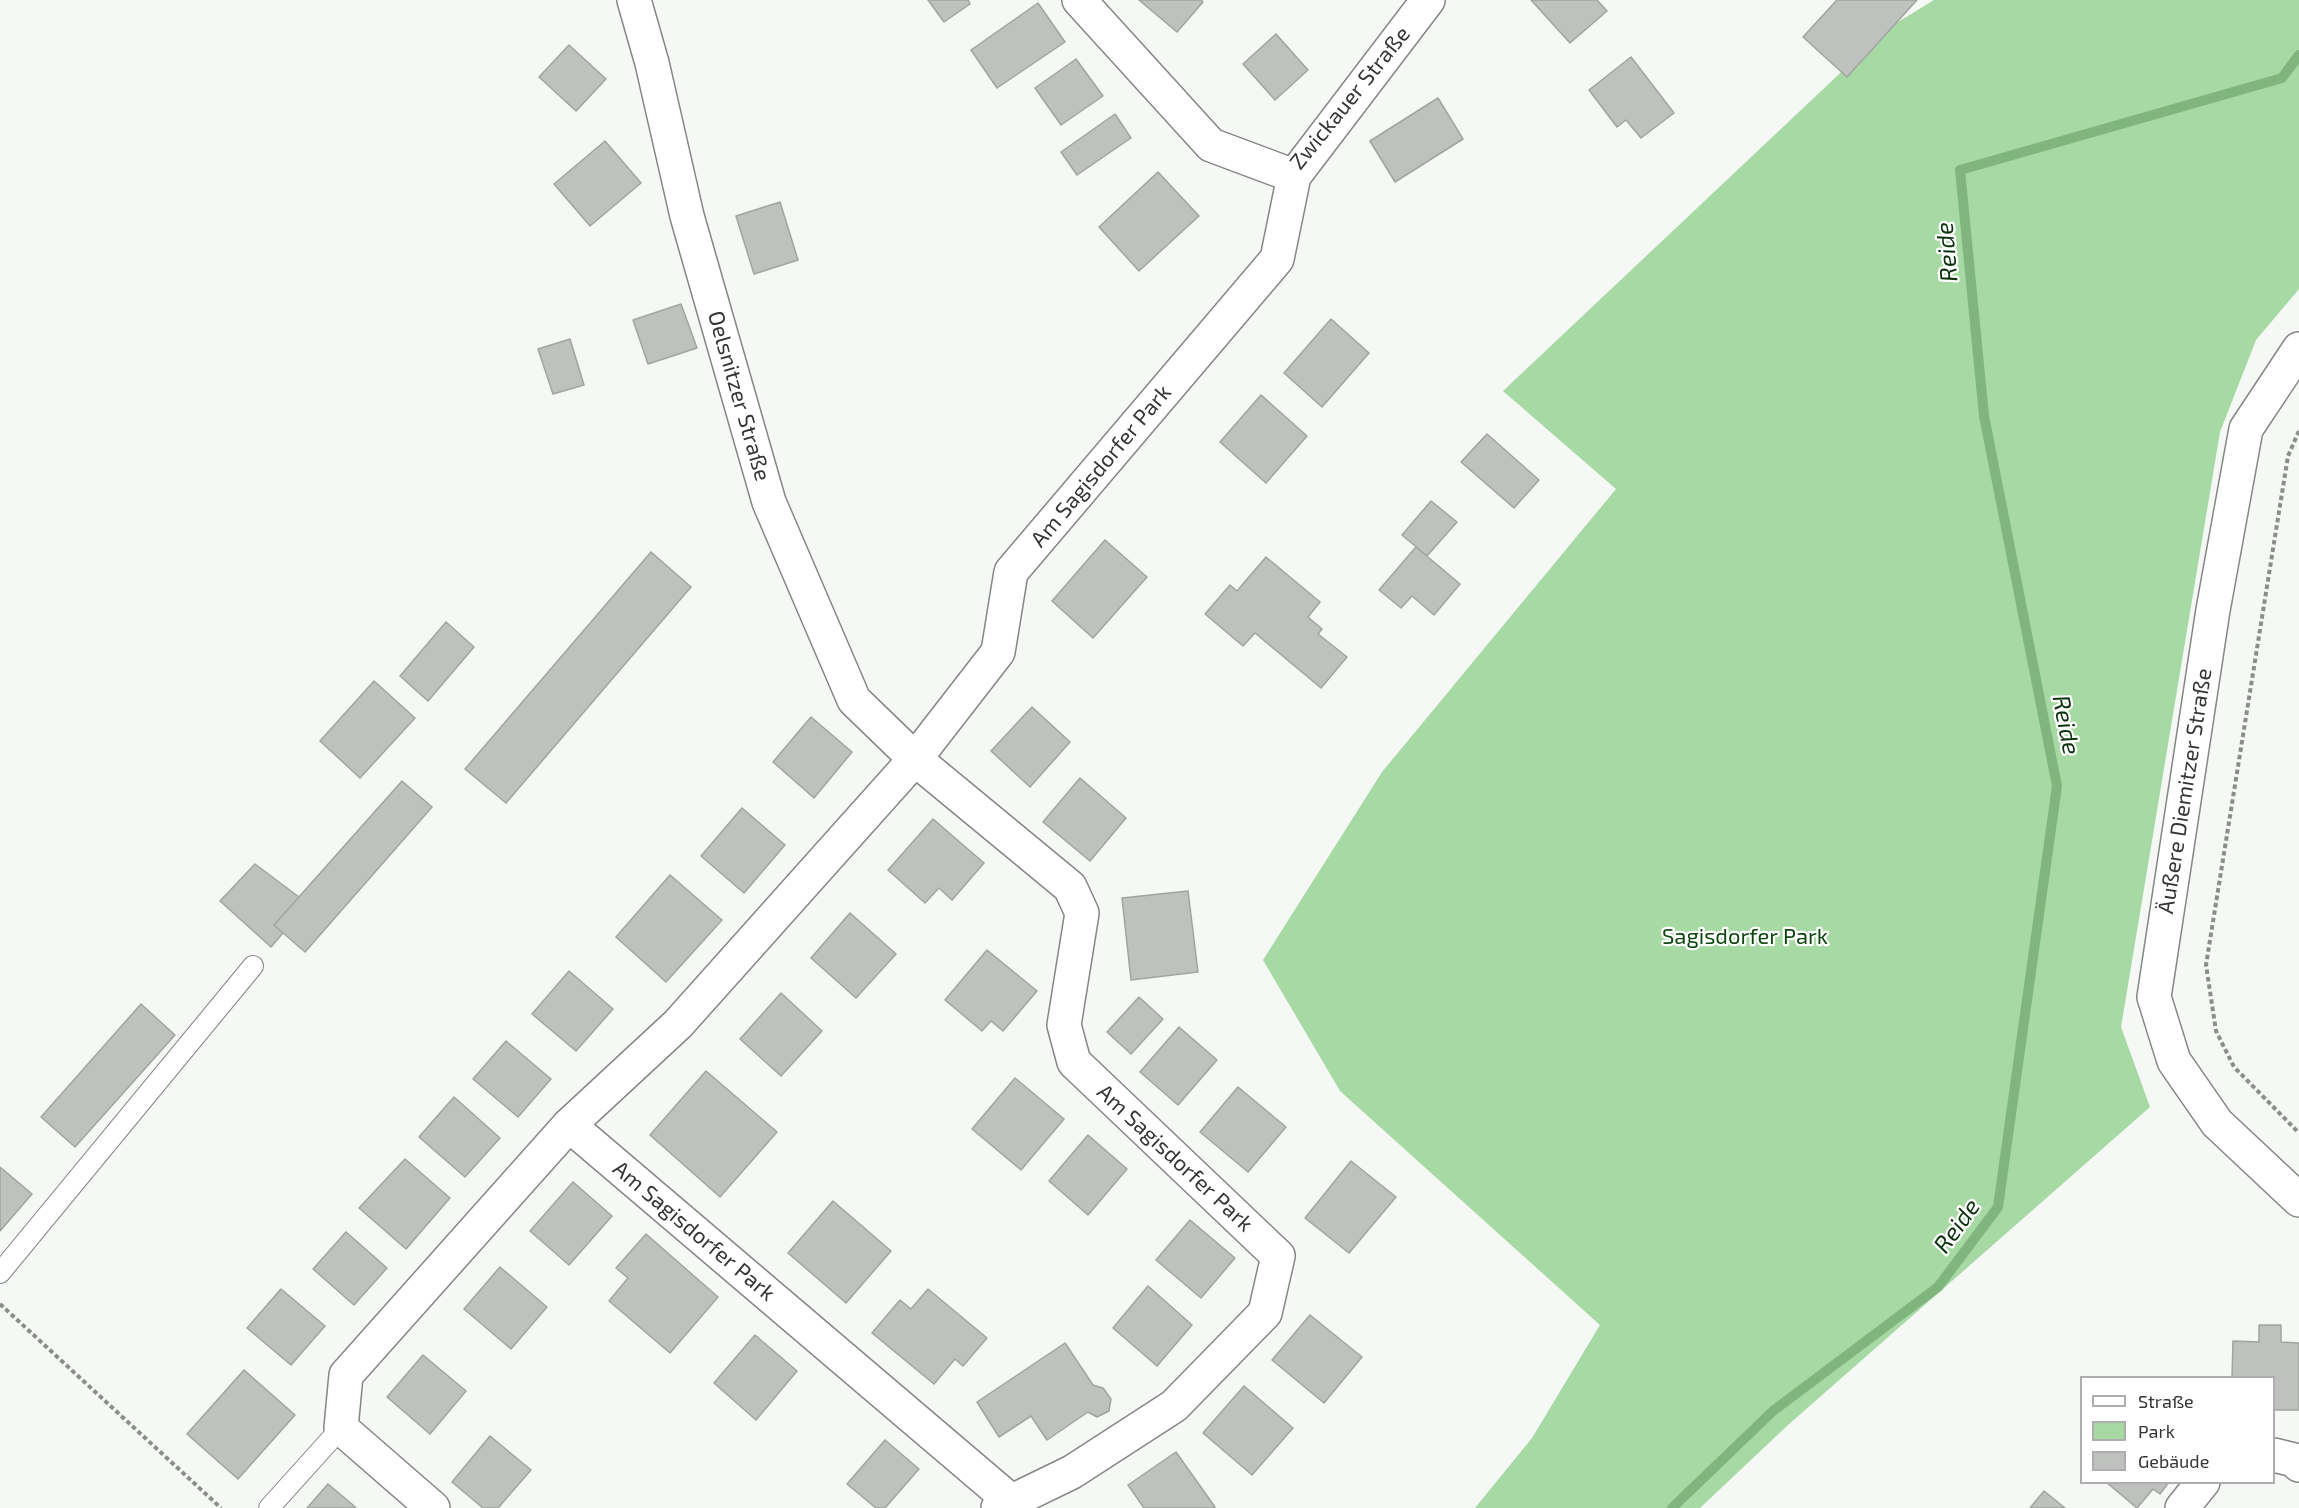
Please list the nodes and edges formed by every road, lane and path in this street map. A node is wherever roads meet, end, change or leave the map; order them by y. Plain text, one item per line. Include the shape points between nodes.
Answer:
1 (634, 0) edge
2 (1079, 0) edge
3 (1428, 0) edge
4 (1294, 176) junction
5 (2299, 349) edge
6 (2299, 431) edge
7 (915, 759) junction
8 (253, 966) dead end
9 (568, 1125) junction
10 (2299, 1133) edge
11 (2299, 1200) edge
12 (0, 1273) edge
13 (0, 1304) edge
14 (341, 1428) junction
15 (2275, 1455) edge
16 (2299, 1465) edge
17 (2201, 1484) edge
18 (1005, 1505) edge
19 (221, 1508) edge
20 (269, 1508) edge
21 (433, 1508) edge
22 (2182, 1508) edge

1 - 7 street, Oelsnitzer Straße via 687,216 769,502 854,700
2 - 4 street, Zwickauer Straße via 1212,145
3 - 4 street, Zwickauer Straße
4 - 7 street, Am Sagisdorfer Park via 1277,259 1011,572 998,652
5 - 11 street, Äußere Diemitzer Straße via 2246,429 2213,610 2154,997 2174,1061 2217,1123
6 - 10 path via 2288,456 2206,965 2216,1031 2234,1067
7 - 9 street, Am Sagisdorfer Park via 678,1024
7 - 18 street, Am Sagisdorfer Park via 1070,887 1082,913 1064,1025 1074,1062 1278,1256 1265,1313 1174,1406 1072,1472
8 - 12 lane
9 - 14 street, Am Sagisdorfer Park via 346,1375
9 - 18 street, Am Sagisdorfer Park
13 - 19 path
14 - 20 lane
14 - 21 street
15 - 16 street
17 - 22 street

